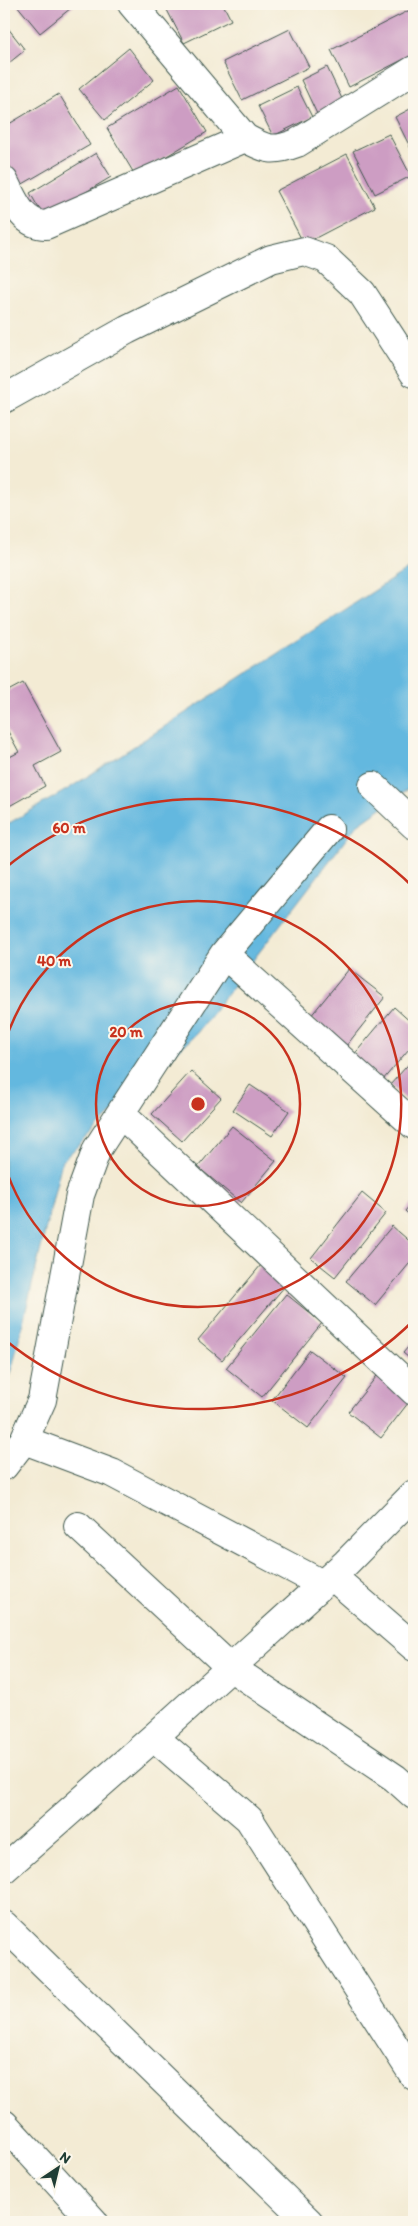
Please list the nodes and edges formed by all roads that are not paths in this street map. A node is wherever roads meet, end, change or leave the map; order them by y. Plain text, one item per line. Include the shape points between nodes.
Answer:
1 (132, 4) edge
2 (414, 70) edge
3 (245, 138) junction
4 (4, 182) edge
5 (414, 373) edge
6 (4, 399) edge
7 (373, 786) dead end
8 (414, 825) edge
9 (329, 829) dead end
10 (224, 954) junction
11 (121, 1114) junction
12 (414, 1125) edge
13 (414, 1391) edge
14 (24, 1440) junction
15 (4, 1466) edge
16 (414, 1494) edge
17 (78, 1526) dead end
18 (327, 1580) junction
19 (414, 1647) edge
20 (230, 1667) junction
21 (154, 1737) junction
22 (414, 1795) edge
23 (4, 1869) edge
24 (4, 1925) edge
25 (414, 2076) edge
26 (9, 2141) edge
27 (94, 2222) edge
28 (309, 2222) edge

1 - 3 street
2 - 3 street via 297,143 280,149 266,149
3 - 4 street via 46,224 36,225 24,216
5 - 6 street via 362,293 326,259 304,251 271,259 136,326
7 - 8 street
9 - 10 street
10 - 11 street
10 - 12 street
11 - 13 street
11 - 14 street via 97,1149 80,1195 42,1400
14 - 15 street
14 - 18 street via 112,1473
16 - 18 street
17 - 20 street
18 - 19 street
18 - 20 street
20 - 21 street
20 - 22 street via 395,1778
21 - 23 street
21 - 25 street via 250,1819
24 - 28 street
26 - 27 street

